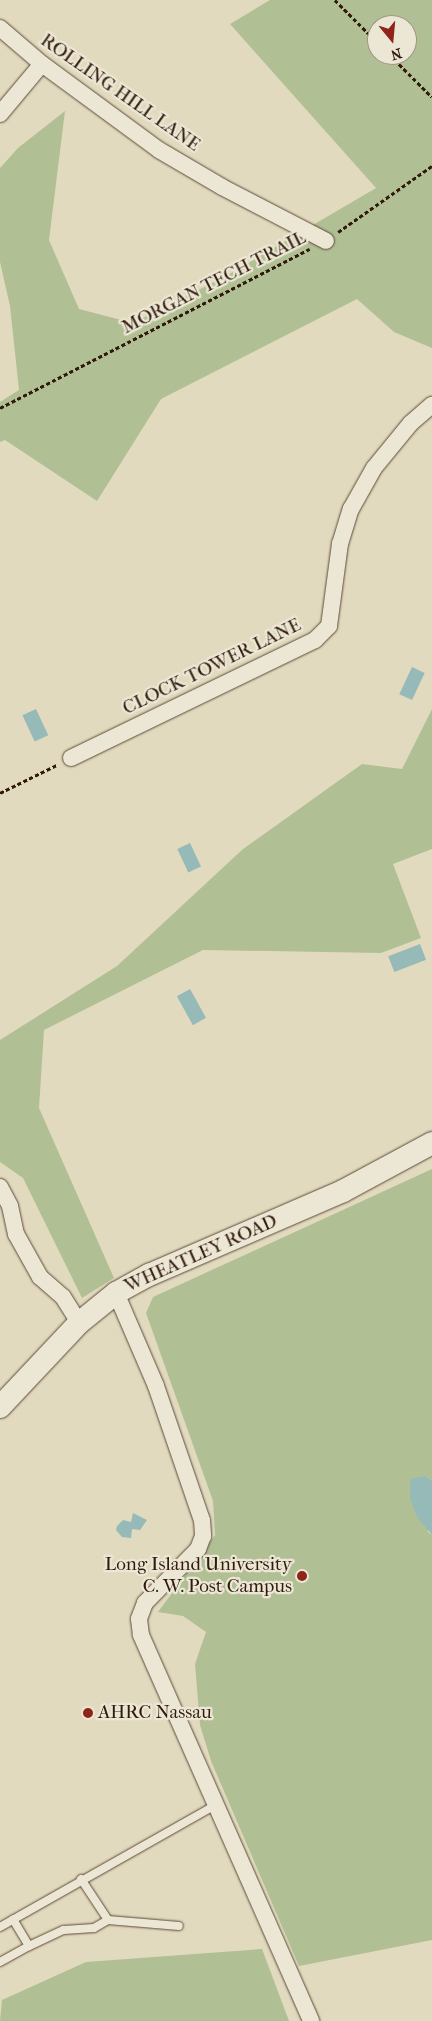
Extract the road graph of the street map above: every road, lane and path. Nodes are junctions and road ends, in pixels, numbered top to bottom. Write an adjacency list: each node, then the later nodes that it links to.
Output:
1 (335, 0): 3 (path)
2 (0, 28): 4 (street, ROLLING HILL LANE)
3 (367, 32)
4 (42, 64): 7 (street); 9 (street, ROLLING HILL LANE)
5 (400, 65): 6 (path)
6 (432, 97)
7 (0, 114)
8 (432, 166): 9 (path, MORGAN TECH TRAIL)
9 (326, 241): 11 (path, MORGAN TECH TRAIL)
10 (432, 405): 12 (street, CLOCK TOWER LANE)
11 (0, 408)
12 (71, 758): 13 (path)
13 (0, 793)
14 (432, 1144): 16 (main road, WHEATLEY ROAD)
15 (0, 1187): 17 (street)
16 (116, 1293): 17 (main road, WHEATLEY ROAD); 19 (street)
17 (79, 1323): 18 (main road, WHEATLEY ROAD)
18 (0, 1407)
19 (217, 1804): 20 (lane); 27 (street)
20 (81, 1879): 21 (lane); 22 (lane)
21 (13, 1919): 24 (lane); 25 (lane)
22 (108, 1920): 23 (lane); 25 (lane)
23 (179, 1926)
24 (0, 1927)
25 (29, 1946): 26 (lane)
26 (0, 1962)
27 (311, 2021)

